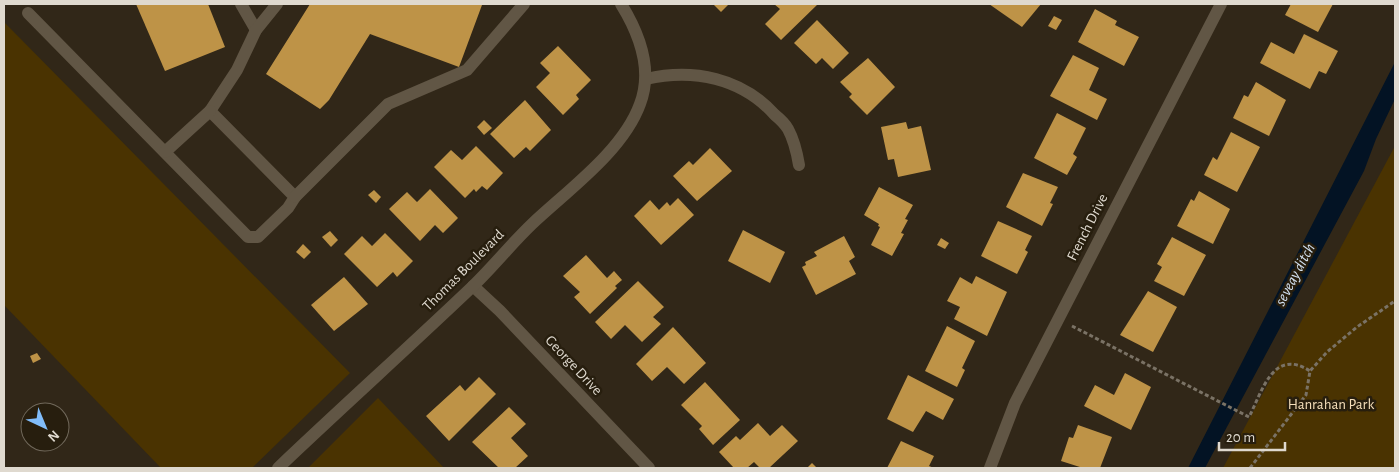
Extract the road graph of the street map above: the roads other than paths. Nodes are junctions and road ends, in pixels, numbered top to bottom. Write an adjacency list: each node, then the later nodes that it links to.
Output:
1 (241, 4): 7 (street)
2 (277, 4): 7 (street)
3 (524, 4): 12 (street)
4 (621, 4): 8 (street)
5 (1218, 5): 16 (street, French Drive)
6 (28, 13): 10 (street)
7 (256, 30): 9 (street)
8 (646, 79): 11 (street); 13 (street, Thomas Boulevard)
9 (210, 111): 10 (street); 12 (street)
10 (165, 152): 12 (street)
11 (800, 165)
12 (295, 197)
13 (473, 286): 14 (street, Thomas Boulevard); 15 (street, George Drive)
14 (278, 468)
15 (649, 468)
16 (990, 468)

